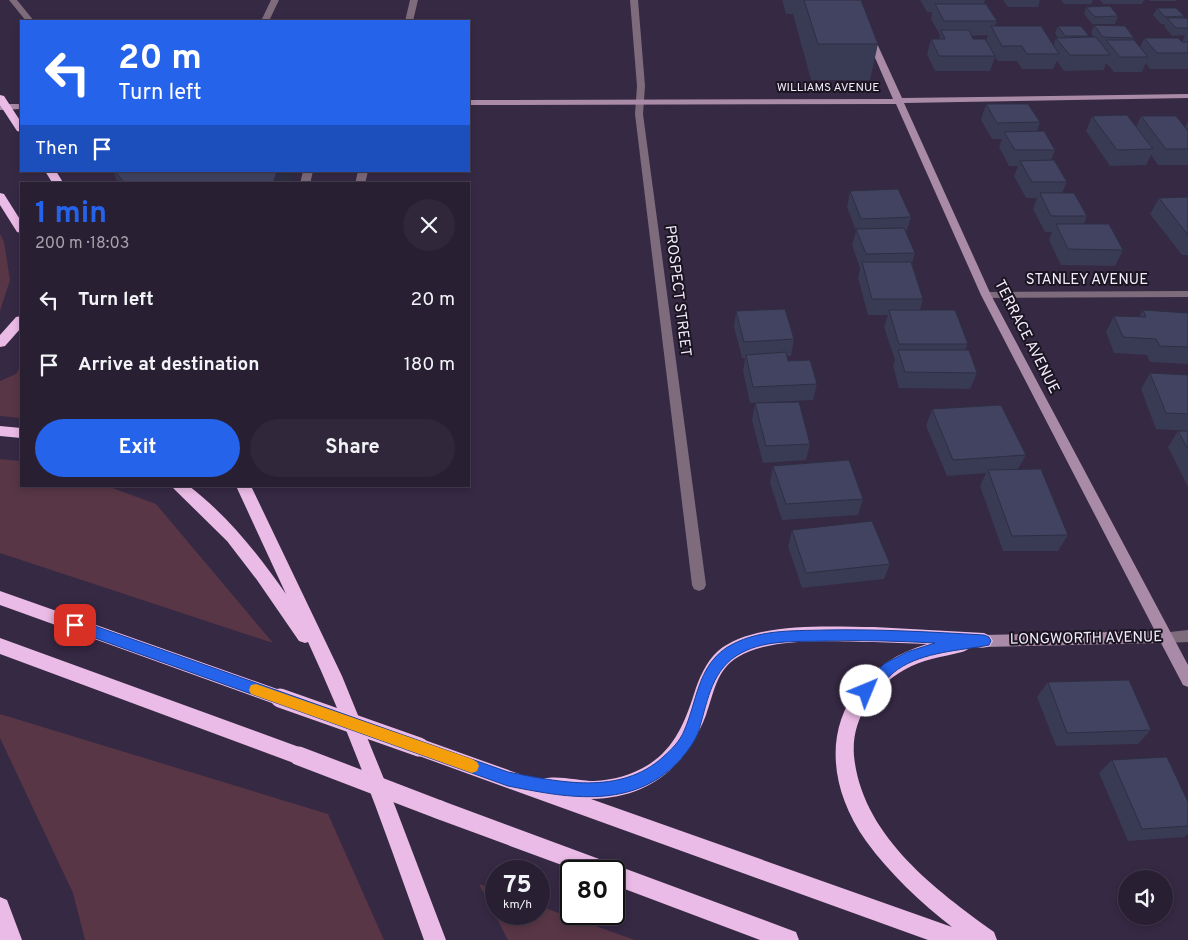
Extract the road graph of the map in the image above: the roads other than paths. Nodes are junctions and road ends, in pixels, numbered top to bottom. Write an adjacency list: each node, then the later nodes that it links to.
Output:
1 (13, 0): 5 (street)
2 (275, 0): 6 (street)
3 (414, 0): 7 (street)
4 (634, 0): 11 (street, PROSPECT STREET)
5 (29, 20)
6 (265, 20)
7 (409, 20)
8 (866, 27): 10 (main road, TERRACE AVENUE)
9 (1188, 96): 10 (main road, WILLIAMS AVENUE)
10 (899, 101): 11 (main road, WILLIAMS AVENUE); 19 (main road, TERRACE AVENUE)
11 (641, 102): 12 (main road, WILLIAMS AVENUE); 26 (street, PROSPECT STREET)
12 (470, 103)
13 (2, 104): 14 (main road); 15 (highway)
14 (20, 107)
15 (20, 128)
16 (0, 196): 17 (highway)
17 (20, 228)
18 (1188, 294): 19 (street, STANLEY AVENUE)
19 (986, 295): 29 (main road, TERRACE AVENUE)
20 (20, 321): 21 (highway)
21 (0, 343)
22 (0, 431): 23 (highway)
23 (20, 433)
24 (179, 487): 32 (highway)
25 (243, 487): 32 (highway)
26 (699, 585)
27 (0, 598): 34 (highway, bridge)
28 (1188, 636): 29 (street, LONGWORTH AVENUE)
29 (1166, 637): 30 (main road, LONGWORTH AVENUE); 33 (main road, TERRACE AVENUE)
30 (984, 641): 34 (highway); 42 (highway)
31 (0, 646): 35 (highway, bridge)
32 (333, 676): 39 (highway)
33 (1188, 680)
34 (508, 779): 41 (highway)
35 (575, 860)
36 (625, 878): 40 (highway)
37 (0, 907): 38 (highway)
38 (11, 940)
39 (435, 940)
40 (788, 940)
41 (957, 940)
42 (986, 940)

